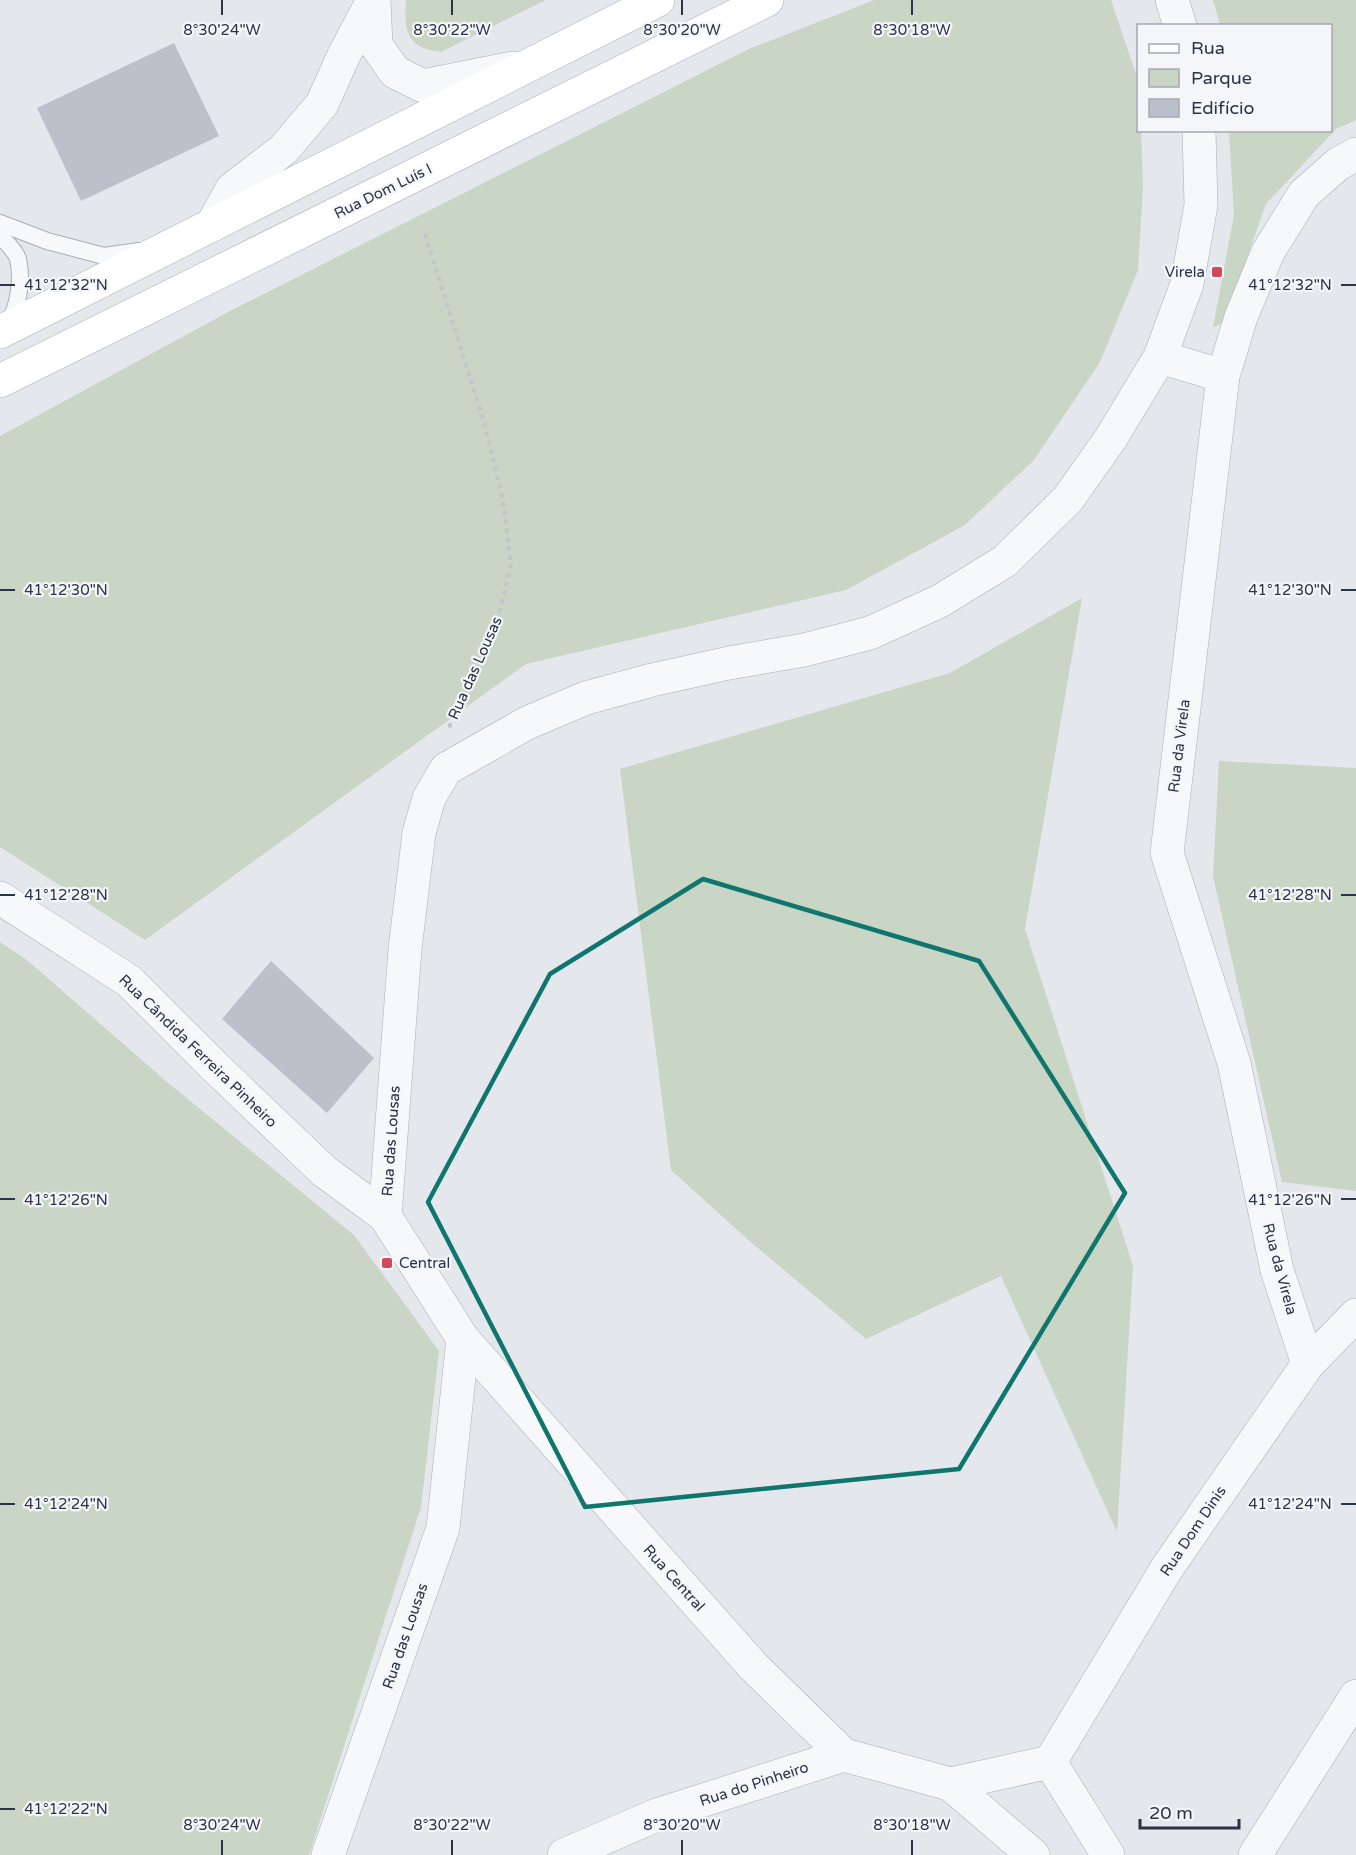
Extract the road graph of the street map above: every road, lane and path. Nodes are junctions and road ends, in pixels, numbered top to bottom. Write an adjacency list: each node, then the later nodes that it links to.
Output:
1 (374, 0): 6 (street); 10 (street)
2 (658, 0): 6 (main road)
3 (767, 0): 17 (main road, Rua Dom Luís I)
4 (1172, 0): 5 (street)
5 (1179, 24)
6 (529, 65): 10 (main road)
7 (1199, 132): 15 (street)
8 (1356, 154): 16 (street, Rua da Virela)
9 (0, 222): 13 (lane)
10 (212, 225): 13 (main road)
11 (425, 234): 18 (path, Rua das Lousas)
12 (0, 236): 14 (lane)
13 (167, 248): 14 (main road)
14 (3, 330)
15 (1160, 357): 16 (street); 18 (street)
16 (1223, 376): 23 (street, Rua da Virela)
17 (0, 381)
18 (446, 769): 20 (street, Rua das Lousas)
19 (0, 898): 20 (street, Rua Cândida Ferreira Pinheiro)
20 (385, 1216): 22 (street, Rua Central)
21 (1356, 1315): 23 (street, Rua Dom Dinis)
22 (463, 1339): 25 (street, Rua Central); 28 (street, Rua das Lousas)
23 (1308, 1364): 26 (street, Rua Dom Dinis)
24 (1356, 1696): 32 (street)
25 (844, 1755): 27 (street, Rua Central); 29 (street, Rua do Pinheiro)
26 (1050, 1762): 27 (street); 31 (street)
27 (950, 1784): 30 (street, Rua Central)
28 (328, 1855)
29 (564, 1855)
30 (1033, 1855)
31 (1108, 1855)
32 (1255, 1855)

